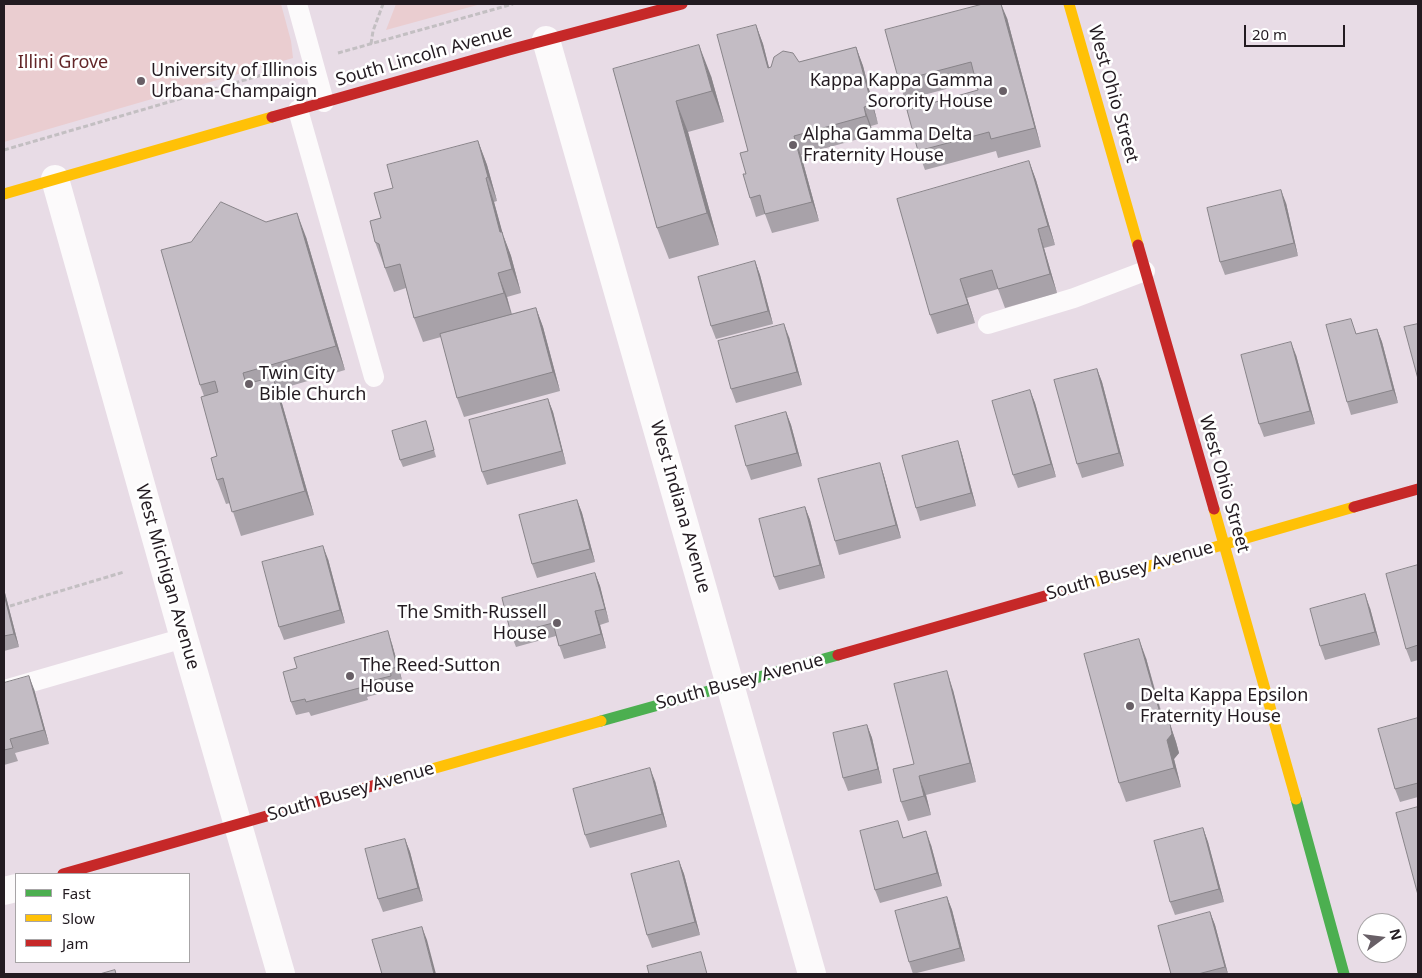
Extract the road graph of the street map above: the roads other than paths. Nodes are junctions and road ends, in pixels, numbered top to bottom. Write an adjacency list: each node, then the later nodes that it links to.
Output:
1 (297, 4): 5 (lane)
2 (682, 4): 4 (street, South Lincoln Avenue)
3 (1068, 4): 9 (street, West Ohio Street)
4 (546, 40): 5 (street, South Lincoln Avenue); 15 (street, West Indiana Avenue)
5 (324, 102): 6 (street, South Lincoln Avenue)
6 (298, 110): 7 (street, South Lincoln Avenue); 11 (lane)
7 (55, 179): 8 (street, South Lincoln Avenue); 14 (street, West Michigan Avenue)
8 (4, 194)
9 (1145, 271): 10 (lane); 13 (street, West Ohio Street)
10 (988, 324)
11 (374, 376)
12 (1418, 489): 13 (street, South Busey Avenue)
13 (1224, 545): 15 (street, South Busey Avenue); 21 (street, West Ohio Street)
14 (184, 638): 16 (lane); 17 (street, West Michigan Avenue)
15 (731, 684): 17 (street, South Busey Avenue); 20 (street, West Indiana Avenue)
16 (4, 690)
17 (238, 824): 18 (street, South Busey Avenue); 19 (street, West Michigan Avenue)
18 (66, 873)
19 (281, 974)
20 (812, 974)
21 (1344, 974)

